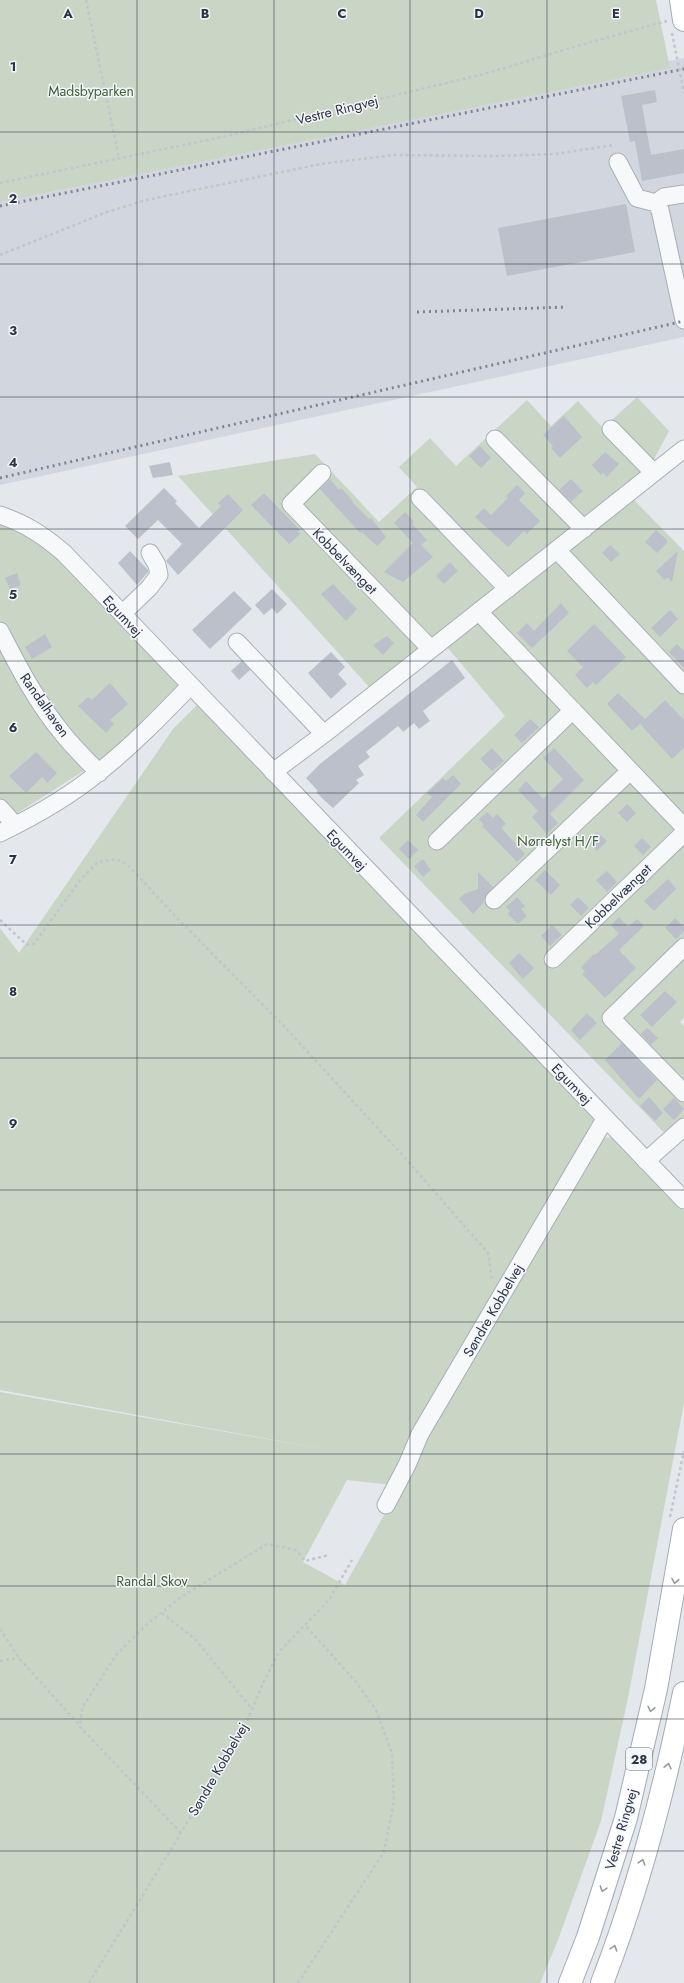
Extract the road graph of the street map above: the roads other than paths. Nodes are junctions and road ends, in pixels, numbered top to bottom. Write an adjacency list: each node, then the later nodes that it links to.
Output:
1 (681, 0): 2 (main road)
2 (675, 25)
3 (618, 162): 5 (street)
4 (684, 194): 5 (street)
5 (656, 202): 6 (street)
6 (684, 320)
7 (611, 429): 11 (street)
8 (495, 439): 14 (street)
9 (684, 449): 11 (street)
10 (322, 472): 22 (street, Kobbelvænget)
11 (654, 473): 14 (street)
12 (420, 498): 17 (street)
13 (0, 515): 19 (street, Egumvej)
14 (584, 529): 15 (street)
15 (557, 550): 17 (street); 23 (street)
16 (150, 554): 19 (street)
17 (508, 589): 18 (street)
18 (479, 612): 22 (street); 25 (street)
19 (122, 614): 24 (street, Egumvej)
20 (0, 631): 29 (street, Randalhaven)
21 (237, 642): 26 (street)
22 (431, 649): 26 (street)
23 (684, 685)
24 (190, 686): 28 (street, Egumvej); 29 (street)
25 (573, 710): 27 (street); 35 (street)
26 (324, 734): 28 (street)
27 (630, 771): 32 (street); 36 (street)
28 (273, 772): 40 (street, Egumvej)
29 (99, 773): 31 (street)
30 (0, 808): 31 (street)
31 (16, 826): 33 (street)
32 (684, 826)
33 (0, 833)
34 (684, 833): 38 (street, Kobbelvænget)
35 (437, 841)
36 (494, 900)
37 (684, 948): 39 (street)
38 (553, 959)
39 (684, 1093)
40 (605, 1118): 42 (street, Egumvej); 44 (street, Søndre Kobbelvej)
41 (684, 1127): 42 (street)
42 (646, 1161): 43 (street, Egumvej)
43 (684, 1200)
44 (386, 1505)
45 (676, 1526): 47 (main road, Vestre Ringvej / 28, one-way to 47)
46 (684, 1693): 48 (main road, Vestre Ringvej / 28, one-way to 46)
47 (570, 1983)
48 (602, 1983)

